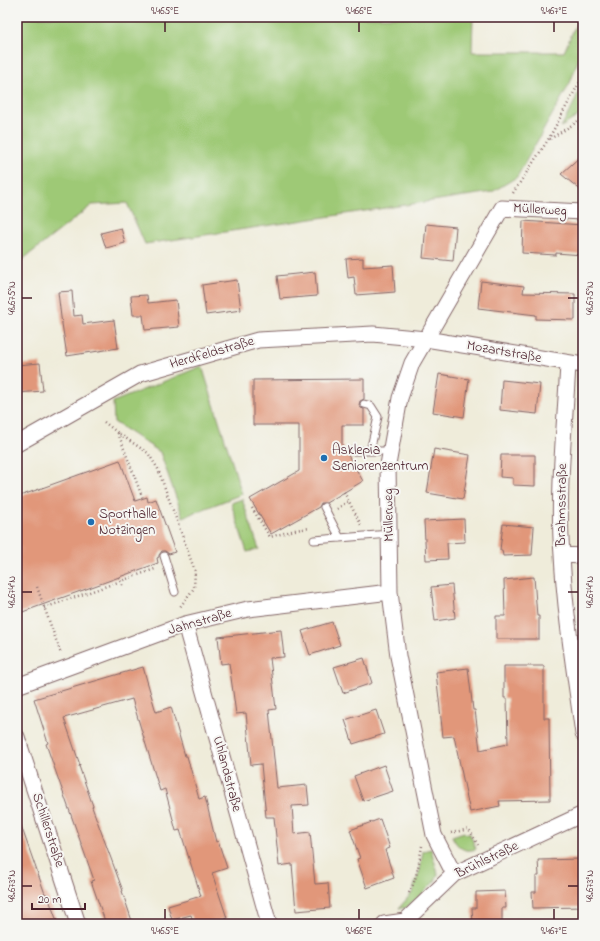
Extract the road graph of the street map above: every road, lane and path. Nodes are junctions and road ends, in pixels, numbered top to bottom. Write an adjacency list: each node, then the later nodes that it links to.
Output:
1 (583, 76): 3 (path)
2 (583, 118): 3 (path)
3 (548, 140): 4 (path)
4 (502, 208): 5 (street, Müllerweg); 6 (street, Müllerweg)
5 (583, 212)
6 (426, 339): 7 (street, Mozartstraße); 12 (street, Herdfeldstraße); 15 (street, Müllerweg)
7 (568, 364): 8 (street, Mozartstraße); 25 (street, Brahmsstraße)
8 (583, 365)
9 (364, 404): 14 (lane)
10 (104, 422): 11 (path)
11 (118, 433): 17 (path); 35 (path)
12 (17, 444)
13 (352, 451): 14 (lane)
14 (370, 451): 15 (lane)
15 (390, 451): 21 (street, Müllerweg)
16 (344, 492): 22 (path)
17 (143, 499)
18 (324, 507): 20 (lane)
19 (252, 508): 20 (path)
20 (334, 525): 23 (lane)
21 (390, 534): 22 (lane); 34 (street, Müllerweg)
22 (367, 536): 23 (lane)
23 (340, 538): 24 (lane)
24 (314, 540)
25 (562, 555): 27 (street); 38 (street, Brahmsstraße)
26 (164, 556): 28 (lane)
27 (583, 556)
28 (167, 564): 30 (path); 33 (lane)
29 (119, 576): 30 (path)
30 (121, 581): 32 (path); 36 (path)
31 (37, 586): 36 (path)
32 (123, 587)
33 (176, 592)
34 (390, 592): 37 (street, Jahnstraße); 44 (street, Müllerweg)
35 (180, 607)
36 (44, 608): 39 (path)
37 (185, 624): 39 (street, Jahnstraße); 50 (street, Uhlandstraße)
38 (577, 643): 41 (street, Brahmsstraße)
39 (66, 668): 40 (street, Jahnstraße)
40 (17, 686)
41 (583, 734)
42 (17, 737): 49 (street, Schillerstraße)
43 (583, 814): 45 (street, Brühlstraße)
44 (429, 839): 45 (path); 46 (street, Müllerweg); 47 (path)
45 (486, 859): 46 (street, Brühlstraße)
46 (454, 874): 48 (street, Brühlstraße)
47 (406, 897)
48 (405, 923): 51 (street)
49 (78, 924)
50 (268, 924)
51 (384, 924)

